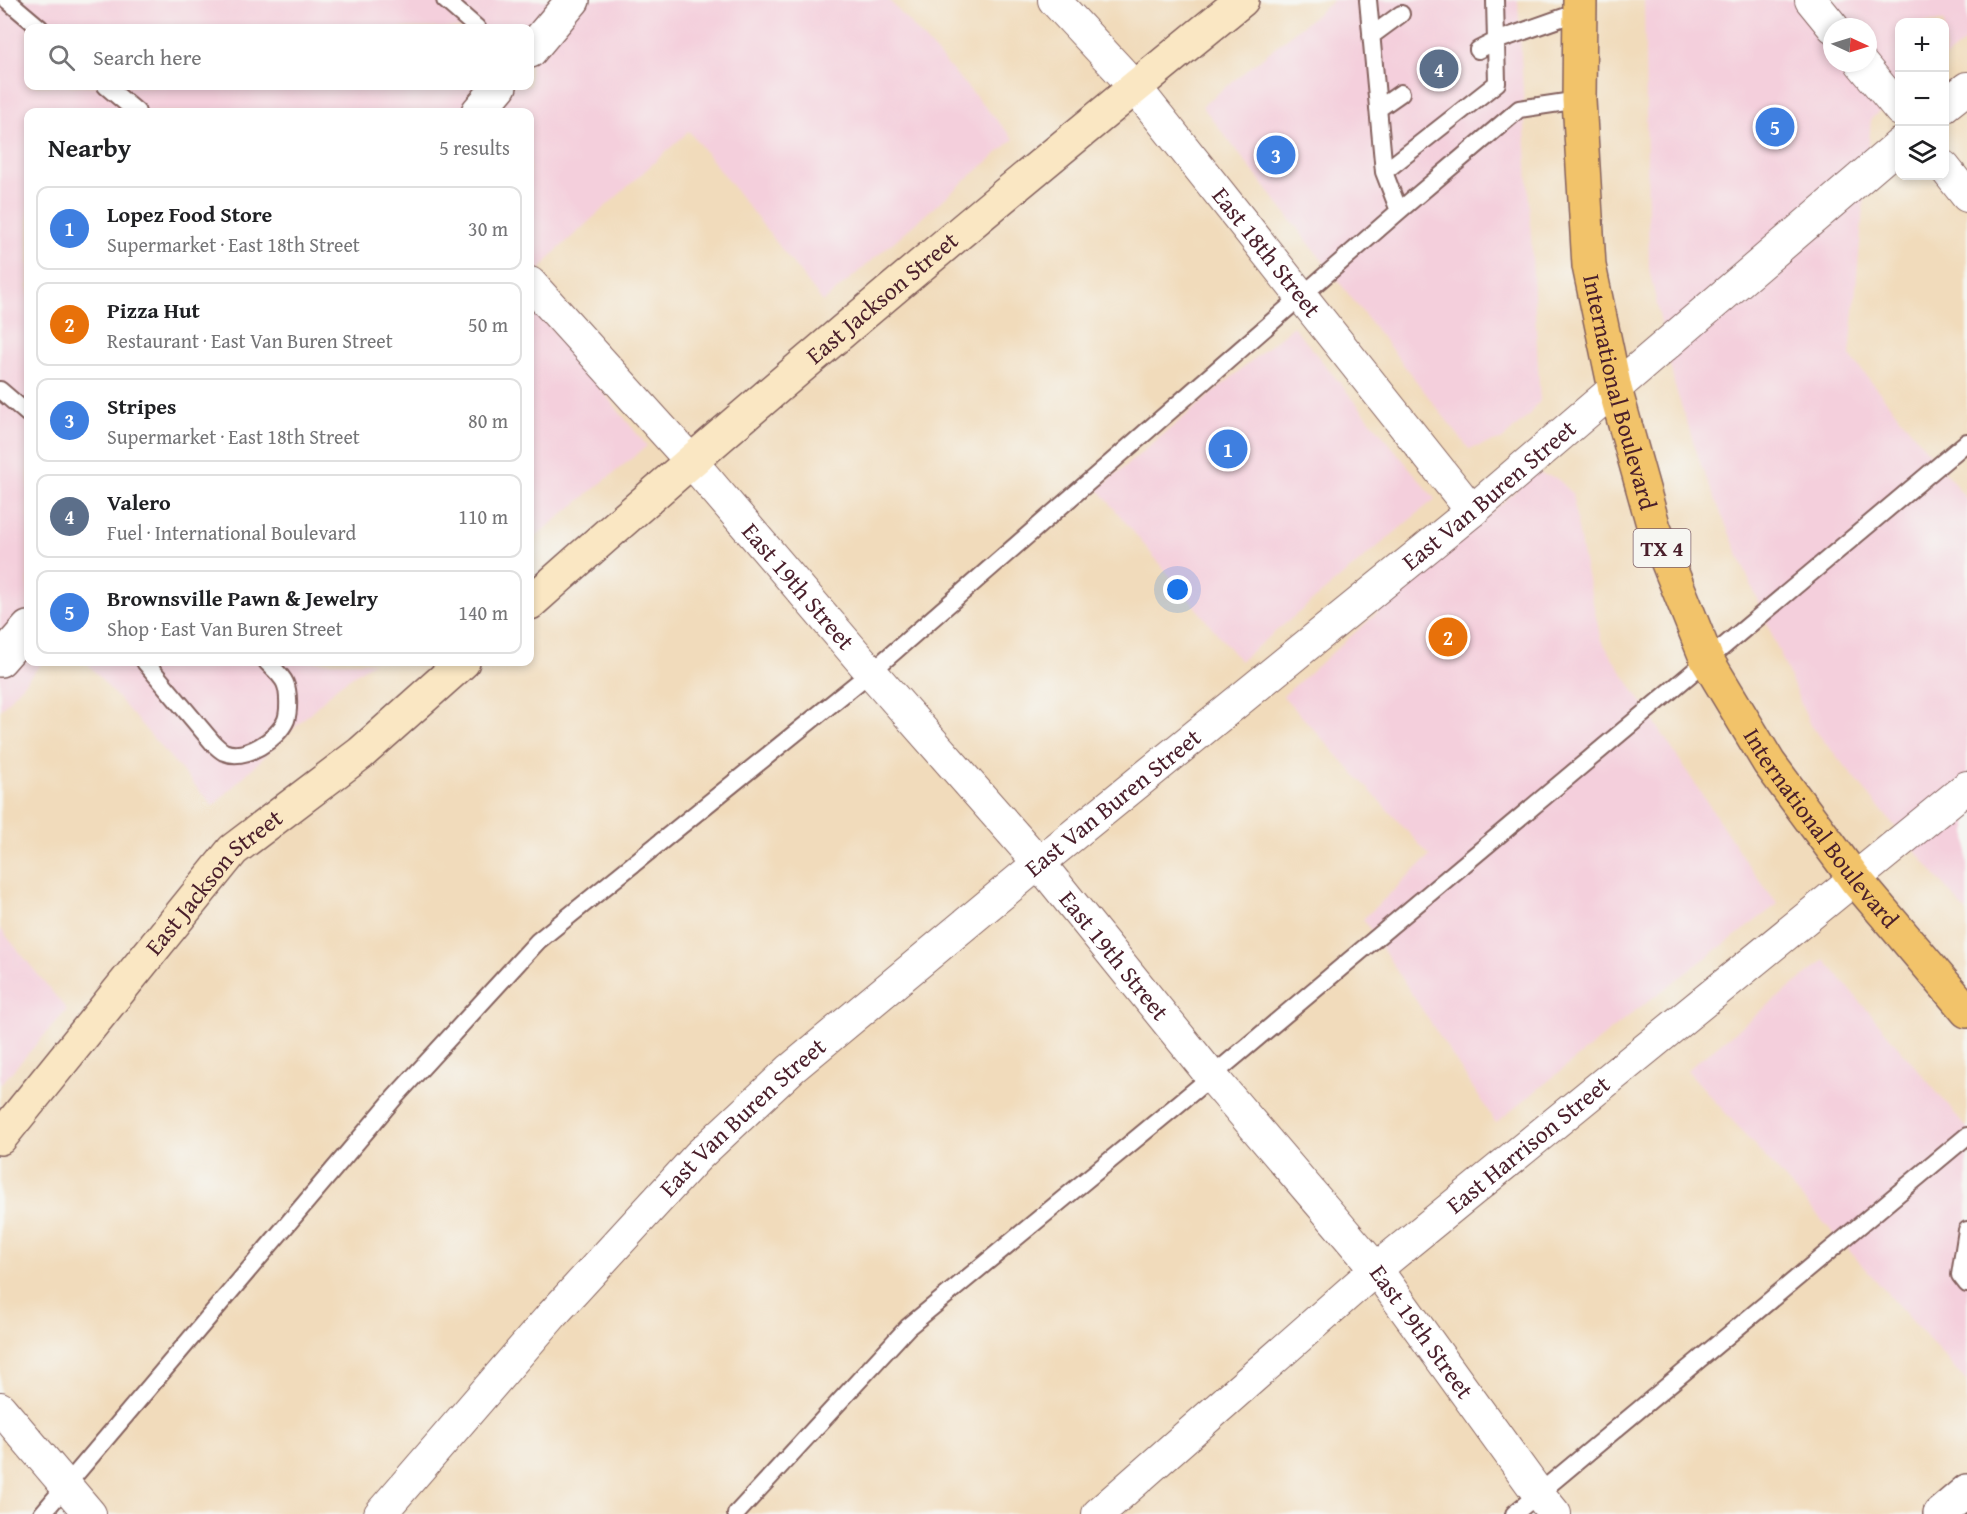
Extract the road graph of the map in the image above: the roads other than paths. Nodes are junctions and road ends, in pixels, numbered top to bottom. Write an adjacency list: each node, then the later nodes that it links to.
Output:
1 (7, 0): 12 (lane)
2 (445, 0): 13 (lane)
3 (573, 0): 16 (street)
4 (1054, 0): 19 (street, East 18th Street)
5 (1242, 0): 19 (main road, East Jackson Street)
6 (1368, 0): 14 (lane)
7 (1495, 0): 15 (lane)
8 (1811, 0): 11 (street)
9 (1580, 5): 15 (lane); 24 (main road, International Boulevard / TX 4)
10 (1401, 14): 14 (lane)
11 (1826, 18)
12 (35, 24)
13 (472, 24)
14 (1371, 36): 29 (lane)
15 (1496, 41): 17 (lane); 31 (lane)
16 (534, 46)
17 (1478, 50)
18 (1869, 72): 26 (street)
19 (1135, 87): 36 (street, East 18th Street); 41 (main road, East Jackson Street)
20 (1967, 88): 25 (street)
21 (111, 90): 27 (lane)
22 (497, 90): 28 (street)
23 (1401, 93): 29 (lane)
24 (1579, 100): 34 (lane); 37 (main road, International Boulevard / TX 4)
25 (1949, 102)
26 (1895, 105)
27 (132, 108)
28 (481, 108)
29 (1378, 109): 31 (lane)
30 (1895, 147): 37 (street, East Van Buren Street)
31 (1384, 172): 34 (lane)
32 (1949, 173): 33 (street)
33 (1967, 196)
34 (1399, 210): 36 (lane)
35 (534, 288): 41 (street, East 19th Street)
36 (1302, 296): 42 (street, East 18th Street); 50 (lane)
37 (1615, 389): 42 (street, East Van Buren Street); 46 (main road, International Boulevard / TX 4)
38 (0, 390): 39 (lane)
39 (24, 411)
40 (1967, 441): 46 (lane)
41 (690, 460): 43 (main road, East Jackson Street); 50 (street, East 19th Street)
42 (1472, 511): 52 (street, East Van Buren Street)
43 (534, 599)
44 (24, 633): 45 (street)
45 (0, 660)
46 (1707, 660): 53 (main road, International Boulevard / TX 4); 55 (lane)
47 (148, 666): 48 (lane)
48 (270, 666)
49 (458, 666): 57 (main road, East Jackson Street)
50 (872, 672): 52 (street, East 19th Street); 62 (lane)
51 (1967, 787): 53 (street, East Harrison Street)
52 (1039, 863): 55 (street, East 19th Street); 67 (street, East Van Buren Street)
53 (1855, 879): 54 (main road, International Boulevard / TX 4); 59 (street, East Harrison Street)
54 (1967, 1011)
55 (1212, 1077): 59 (street, East 19th Street); 68 (lane)
56 (1967, 1136): 64 (lane)
57 (0, 1138)
58 (1967, 1230): 60 (lane)
59 (1376, 1269): 64 (street, East 19th Street); 69 (street, East Harrison Street)
60 (1967, 1284)
61 (0, 1408): 62 (street)
62 (66, 1486): 65 (lane); 66 (street)
63 (1967, 1491): 71 (street)
64 (1547, 1503): 70 (lane)
65 (42, 1514)
66 (90, 1514)
67 (380, 1514)
68 (736, 1514)
69 (1098, 1514)
70 (1514, 1514)
71 (1940, 1514)

